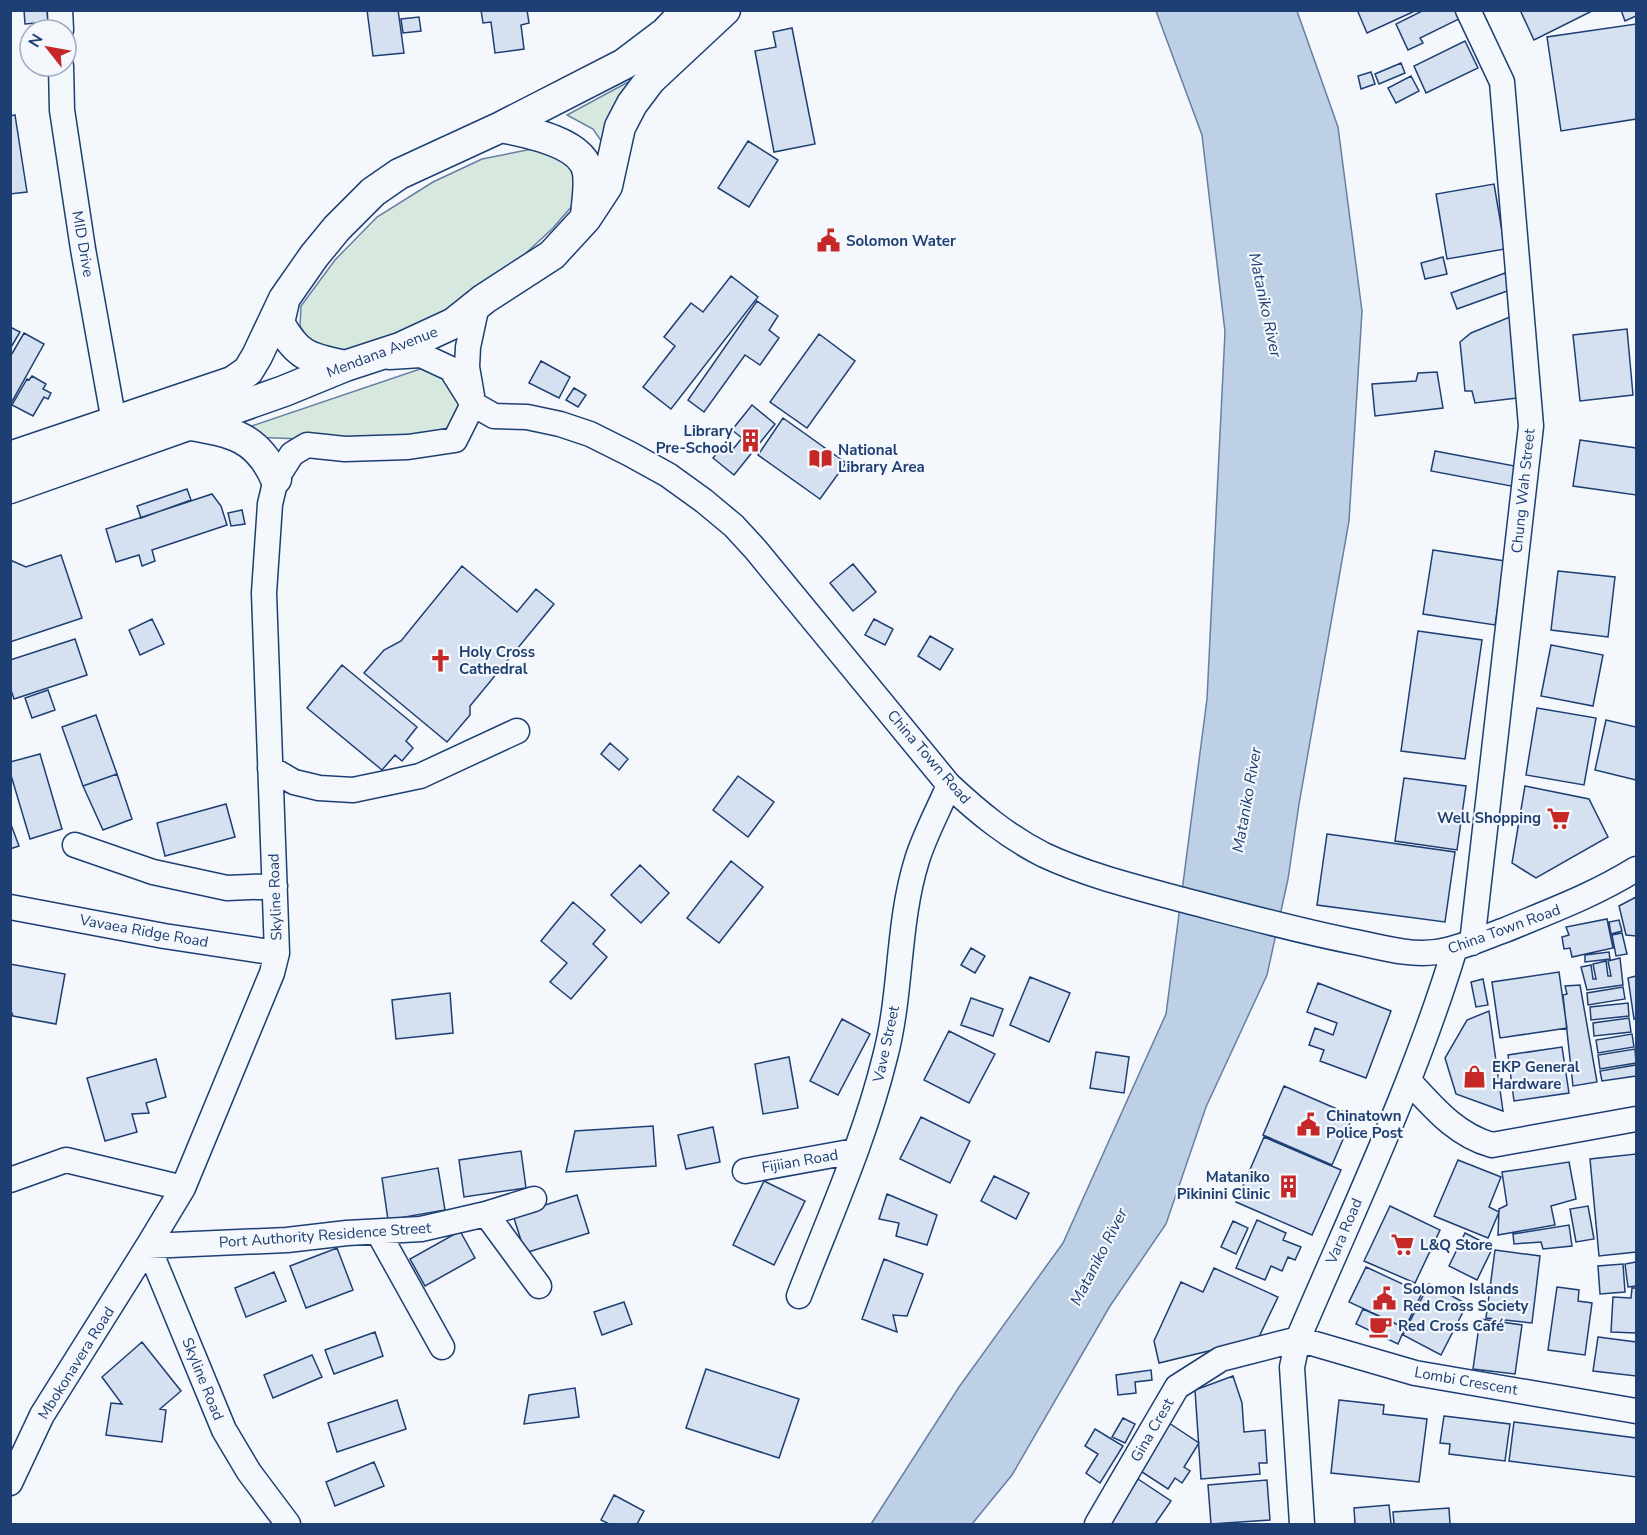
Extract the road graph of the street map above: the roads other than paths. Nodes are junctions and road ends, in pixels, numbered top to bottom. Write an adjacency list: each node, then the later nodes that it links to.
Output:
1 (687, 10): 5 (main road)
2 (725, 10): 6 (main road, Mendana Avenue)
3 (1468, 10): 24 (street, Chung Wah Street)
4 (61, 78): 12 (street, MID Drive)
5 (501, 127): 6 (main road); 7 (main road)
6 (586, 218): 8 (main road, Mendana Avenue)
7 (284, 299): 10 (main road); 12 (main road)
8 (477, 305): 9 (main road, Mendana Avenue); 11 (street)
9 (377, 356): 10 (main road, Mendana Avenue); 11 (street)
10 (345, 366): 13 (main road, Mendana Avenue)
11 (473, 404): 15 (street, Skyline Road); 19 (street, China Town Road)
12 (114, 422): 14 (main road)
13 (189, 425): 15 (main road); 16 (main road, Mendana Avenue)
14 (10, 457)
15 (276, 479): 18 (street, Skyline Road)
16 (10, 488)
17 (517, 731): 18 (street)
18 (270, 768): 22 (street, Skyline Road)
19 (949, 785): 24 (street, China Town Road); 28 (street, Vave Street)
20 (75, 845): 22 (street)
21 (1636, 869): 24 (street, China Town Road)
22 (275, 886): 25 (street, Skyline Road)
23 (10, 907): 25 (street, Vavaea Ridge Road)
24 (1463, 945): 26 (street, Vara Road)
25 (277, 953): 31 (street, Skyline Road)
26 (1409, 1081): 27 (street); 38 (street, Vara Road)
27 (1636, 1119)
28 (855, 1151): 29 (street, Fijiian Road); 37 (street, Vave Street)
29 (745, 1171)
30 (10, 1180): 31 (street)
31 (183, 1188): 35 (street, Skyline Road)
32 (534, 1198): 33 (street, Port Authority Residence Street)
33 (486, 1214): 34 (street, Port Authority Residence Street); 36 (street)
34 (378, 1232): 35 (street, Port Authority Residence Street); 39 (street)
35 (148, 1246): 41 (street, Mbokonavera Road); 42 (street, Skyline Road)
36 (539, 1286)
37 (799, 1296)
38 (1298, 1339): 40 (street, Lombi Crescent); 43 (street, Gina Crest); 44 (street, Vara Road)
39 (442, 1347)
40 (1636, 1411)
41 (10, 1483)
42 (288, 1524)
43 (1096, 1524)
44 (1302, 1524)

